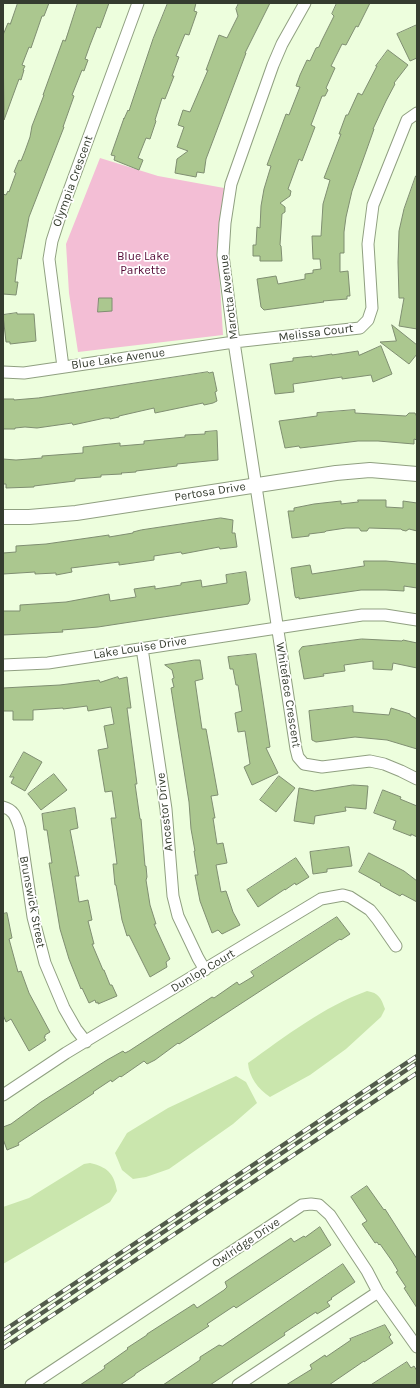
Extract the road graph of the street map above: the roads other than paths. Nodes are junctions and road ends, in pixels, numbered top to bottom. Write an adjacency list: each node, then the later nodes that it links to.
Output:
1 (138, 3): 5 (street, Olympia Crescent)
2 (305, 3): 4 (street, Marotta Avenue)
3 (417, 113): 4 (street, Melissa Court)
4 (234, 342): 5 (street, Blue Lake Avenue); 8 (street, Marotta Avenue)
5 (63, 367): 6 (street, Blue Lake Avenue)
6 (3, 372)
7 (417, 474): 8 (street, Pertosa Drive)
8 (255, 486): 9 (street, Pertosa Drive); 11 (street, Whiteface Crescent)
9 (3, 517)
10 (417, 620): 11 (street, Whiteface Crescent)
11 (278, 627): 12 (street, Lake Louise Drive); 14 (street, Whiteface Crescent)
12 (142, 648): 13 (street, Lake Louise Drive); 17 (street, Ancestor Drive)
13 (3, 665)
14 (417, 779)
15 (3, 807): 18 (street, Brunswick Street)
16 (396, 946): 17 (street, Dunlop Court)
17 (205, 970): 18 (street, Dunlop Court)
18 (86, 1042): 19 (street, Dunlop Court)
19 (3, 1096)
20 (378, 1292): 21 (street, Owlridge Drive); 22 (street, Owlridge Drive); 23 (street)
21 (417, 1347)
22 (31, 1385)
23 (238, 1385)

